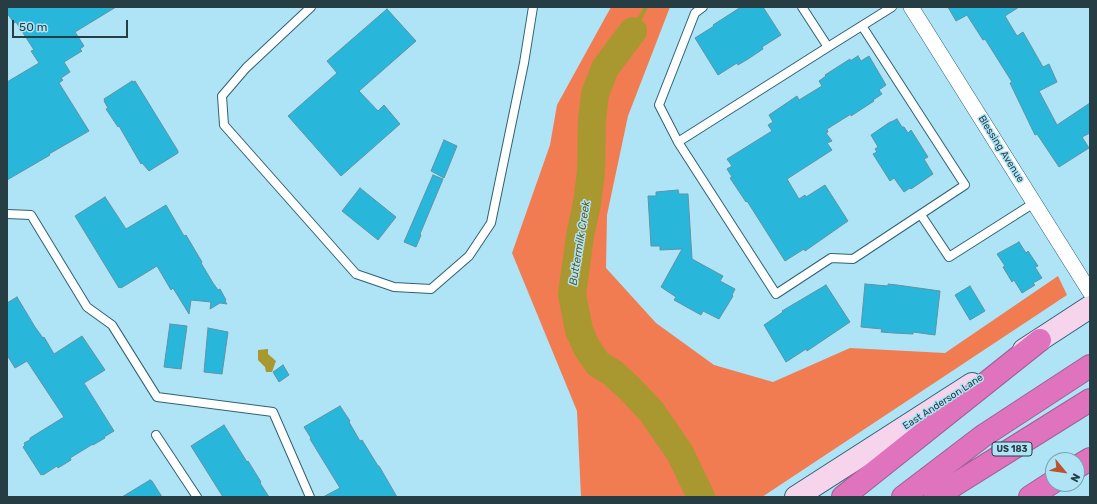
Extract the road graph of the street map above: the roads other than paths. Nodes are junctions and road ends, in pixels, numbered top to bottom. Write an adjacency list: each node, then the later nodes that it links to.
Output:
1 (311, 7): 2 (lane)
2 (534, 7)
3 (703, 7): 9 (lane)
4 (802, 7): 8 (lane)
5 (892, 7): 7 (lane)
6 (911, 7): 10 (street, Blessing Avenue)
7 (862, 26): 8 (lane); 12 (lane)
8 (828, 47): 9 (lane)
9 (678, 142): 12 (lane)
10 (1034, 203): 12 (lane); 13 (street, Blessing Avenue)
11 (7, 214): 21 (lane)
12 (921, 214)
13 (1090, 292)
14 (1090, 307): 15 (main road, East Anderson Lane)
15 (1040, 340): 22 (main road, East Anderson Lane); 23 (highway)
16 (1090, 366): 24 (highway)
17 (1090, 400): 25 (highway, US 183)
18 (156, 435): 20 (lane)
19 (1045, 487): 26 (highway)
20 (197, 497)
21 (310, 497)
22 (796, 497)
23 (843, 497)
24 (902, 497)
25 (934, 497)
26 (1030, 497)

